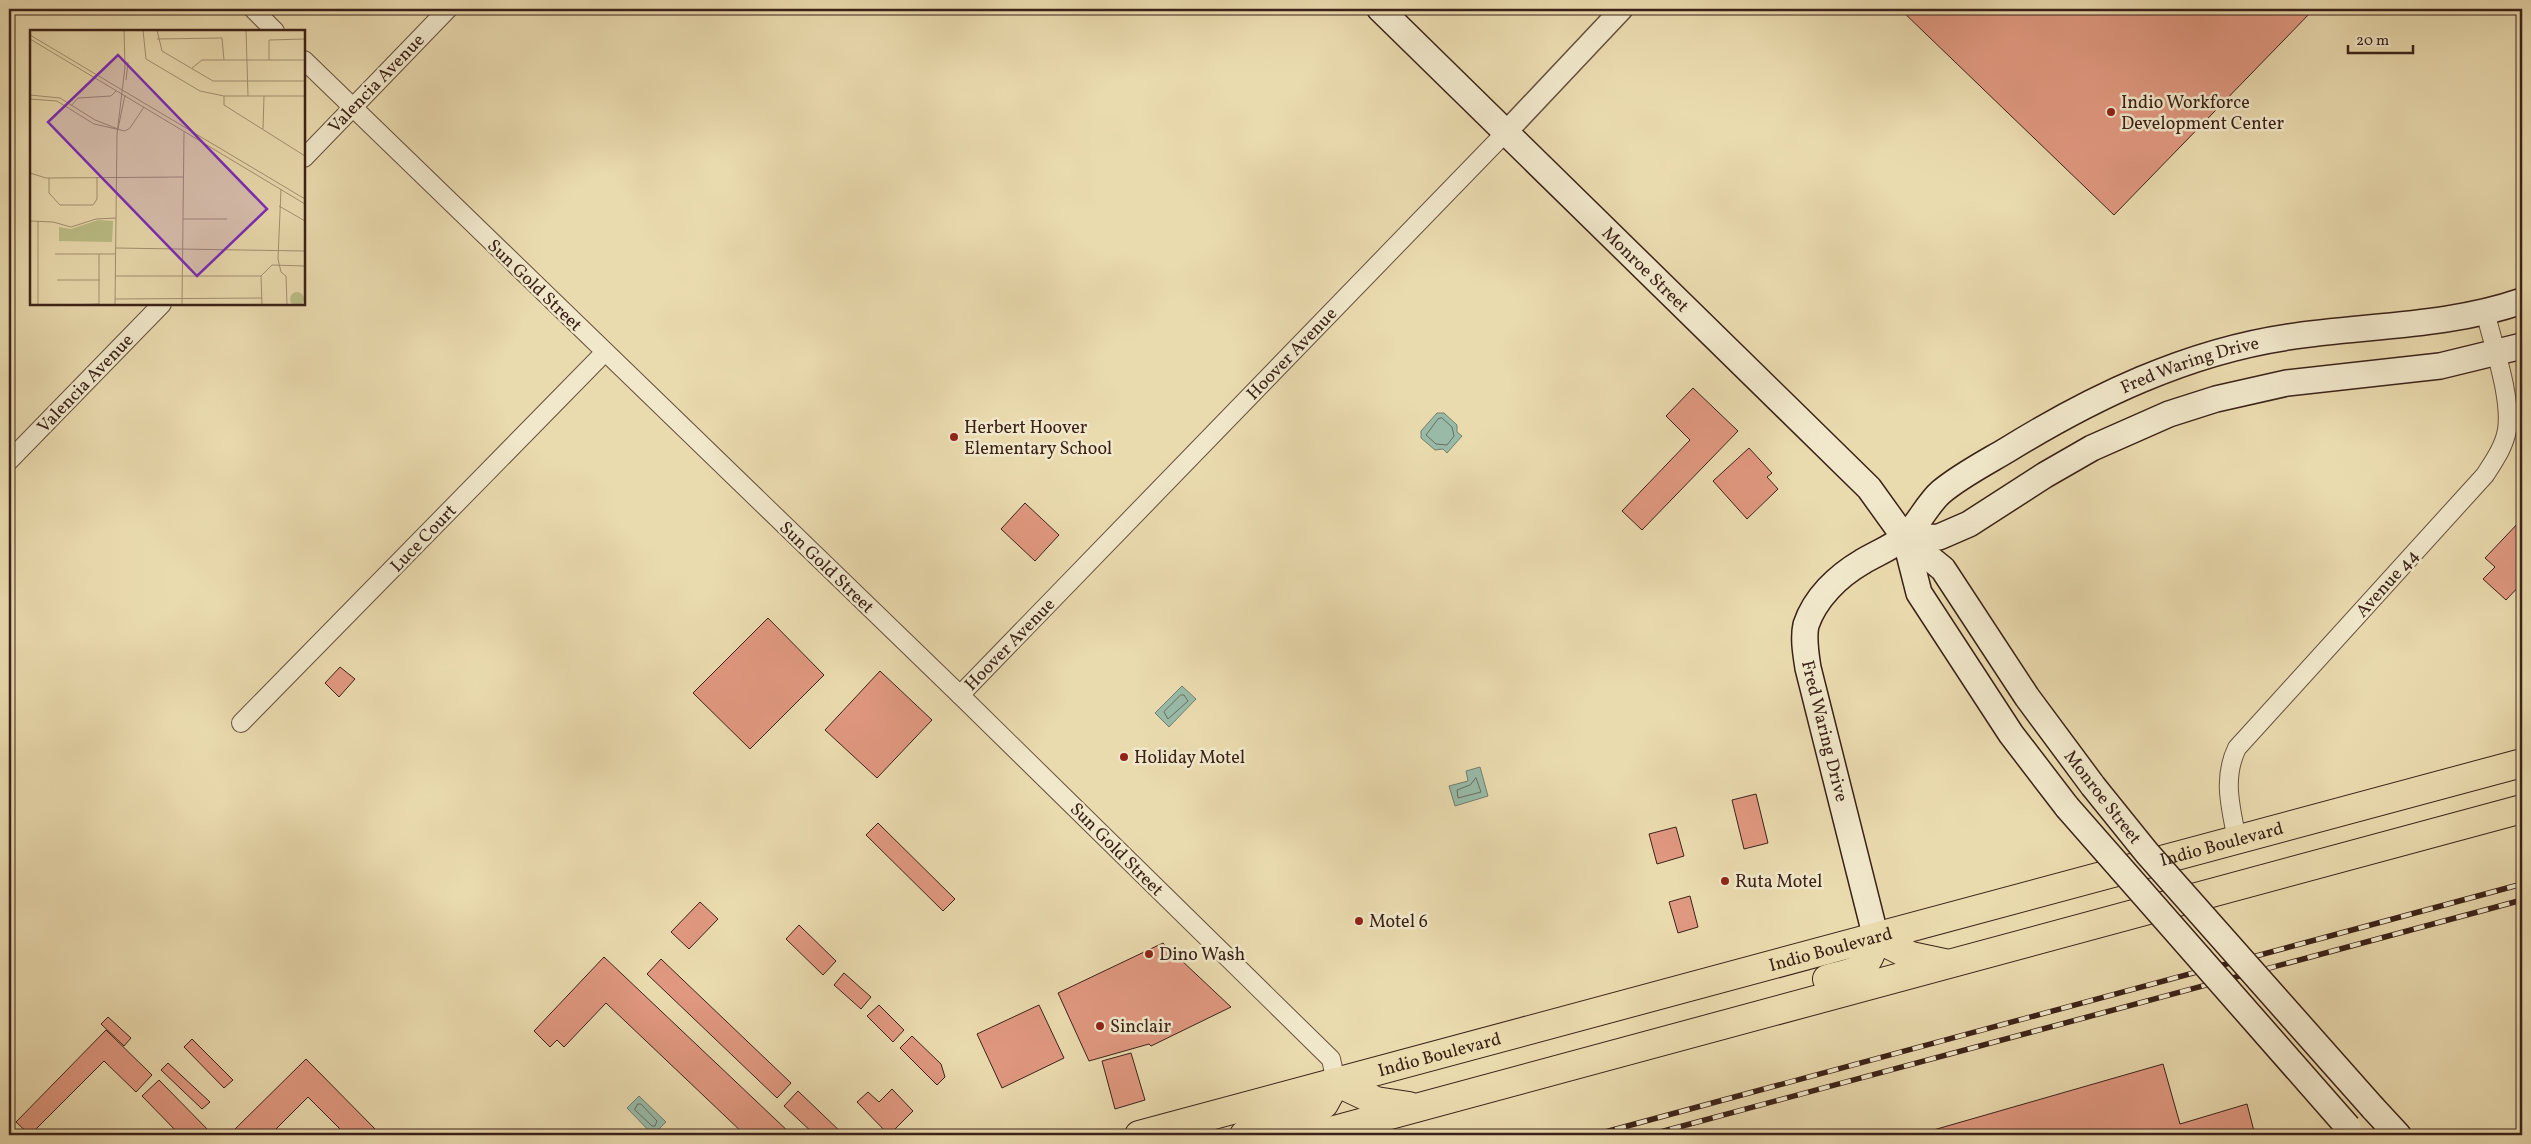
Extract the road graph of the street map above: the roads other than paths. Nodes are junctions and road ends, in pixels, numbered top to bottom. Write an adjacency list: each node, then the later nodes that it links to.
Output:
1 (253, 9): 5 (street)
2 (448, 9): 7 (street, Valencia Avenue)
3 (1380, 9): 8 (main road, Monroe Street)
4 (1622, 9): 8 (street, Hoover Avenue)
5 (274, 30)
6 (305, 61): 7 (street, Sun Gold Street)
7 (352, 108): 9 (street, Valencia Avenue); 14 (street, Sun Gold Street)
8 (1507, 131): 17 (main road, Monroe Street); 18 (street, Hoover Avenue)
9 (305, 157)
10 (2522, 301): 12 (main road, Fred Waring Drive)
11 (161, 305): 16 (street, Valencia Avenue)
12 (2485, 312): 15 (street, Avenue 44); 17 (main road, Fred Waring Drive)
13 (2522, 346): 15 (main road, Fred Waring Drive)
14 (605, 352): 18 (street, Sun Gold Street); 19 (street, Luce Court)
15 (2495, 354): 17 (main road, Fred Waring Drive); 22 (street, Avenue 44)
16 (9, 461)
17 (1905, 538): 24 (main road, Fred Waring Drive); 29 (main road, Monroe Street, bridge); 33 (main road, Monroe Street, bridge)
18 (960, 695): 27 (street, Sun Gold Street)
19 (241, 723)
20 (2522, 763): 22 (main road, Indio Boulevard)
21 (2522, 809): 25 (main road)
22 (2237, 840): 23 (main road, Indio Boulevard)
23 (2093, 879): 24 (main road, Indio Boulevard); 25 (main road)
24 (1876, 938): 25 (main road); 26 (main road); 27 (main road, Indio Boulevard)
25 (1948, 964): 26 (main road)
26 (1666, 1040): 28 (main road)
27 (1336, 1082): 28 (main road); 30 (main road, Indio Boulevard); 31 (main road)
28 (1418, 1108): 32 (main road)
29 (2352, 1131)
30 (1139, 1135)
31 (1244, 1135)
32 (1316, 1135)
33 (2398, 1135)

